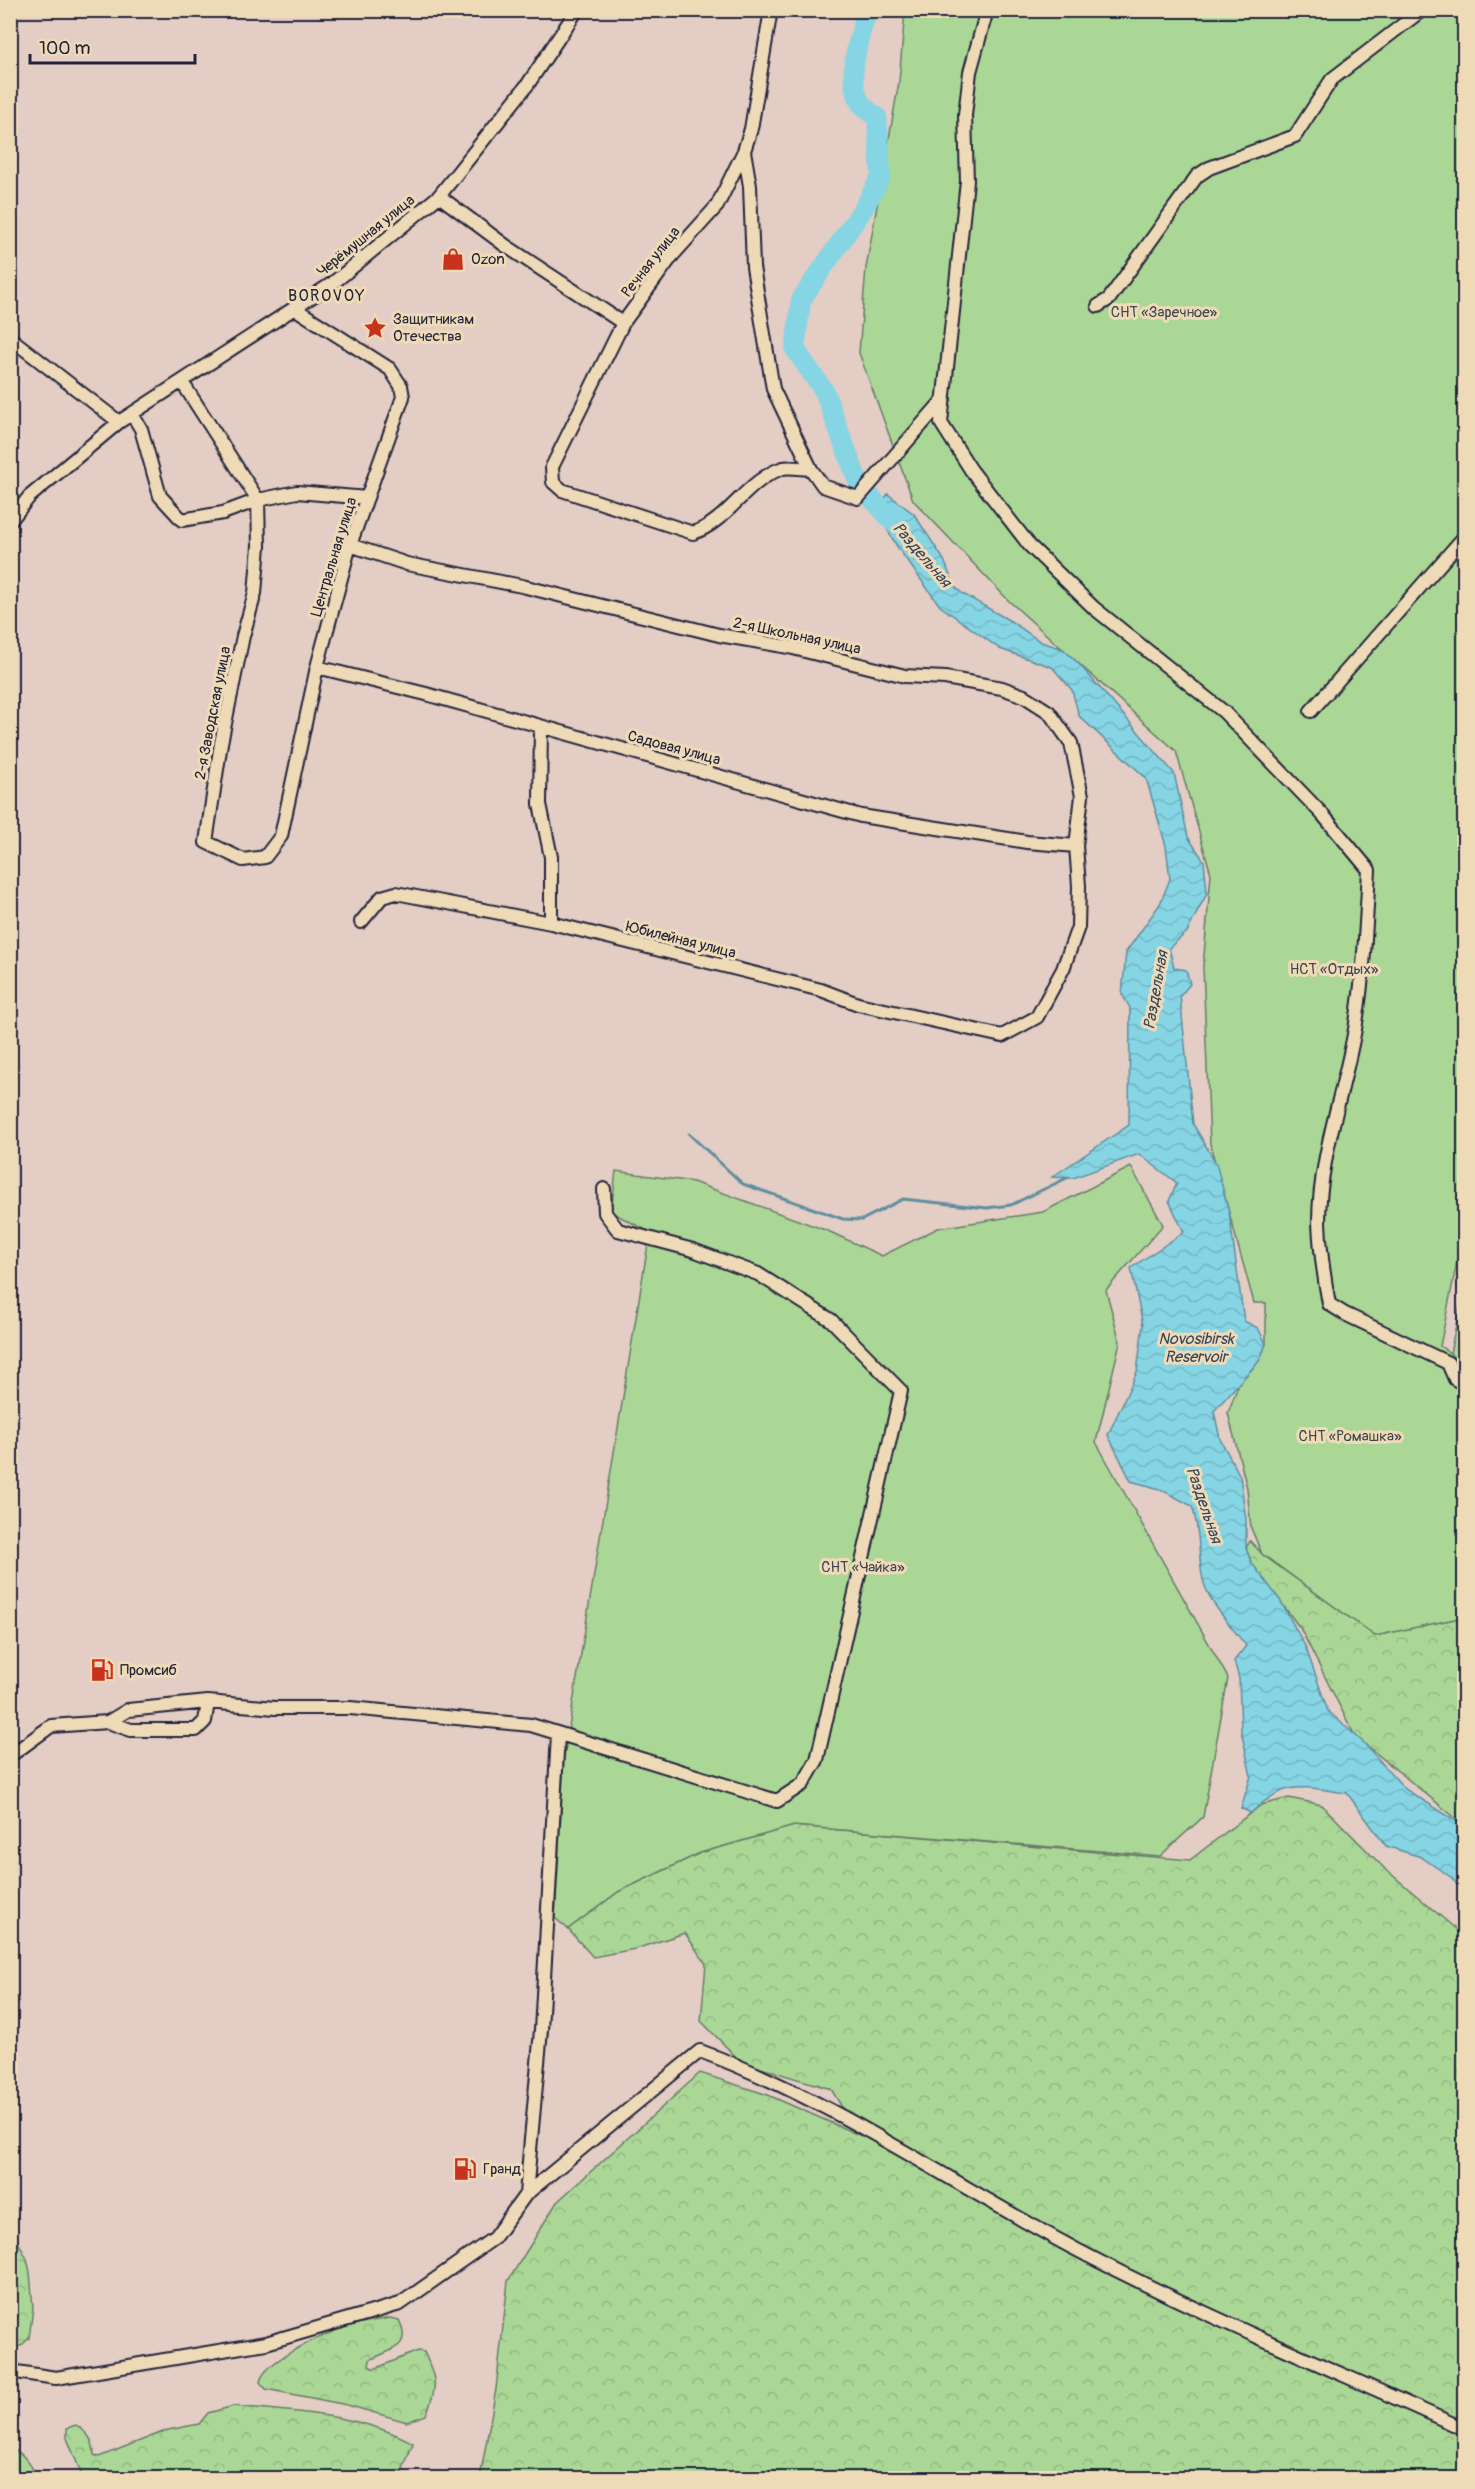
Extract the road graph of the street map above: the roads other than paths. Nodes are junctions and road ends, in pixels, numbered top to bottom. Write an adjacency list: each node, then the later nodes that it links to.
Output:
1 (577, 10): 6 (street, Черёмушная улица)
2 (771, 10): 5 (street, Речная улица)
3 (987, 10): 12 (street)
4 (1422, 10): 7 (street)
5 (744, 151): 9 (street, Речная улица); 15 (street)
6 (439, 196): 8 (street, Черёмушная улица); 9 (street)
7 (1098, 306)
8 (294, 308): 11 (street, Черёмушная улица); 16 (street, Центральная улица)
9 (622, 323): 15 (street, Речная улица)
10 (10, 338): 14 (street)
11 (182, 382): 13 (street, Черёмушная улица); 17 (street)
12 (944, 399): 15 (street); 30 (street)
13 (132, 414): 14 (street, Черёмушная улица); 17 (street)
14 (119, 422): 18 (street, Черёмушная улица)
15 (811, 469)
16 (367, 498): 17 (street); 20 (street, Центральная улица)
17 (258, 500): 24 (street, 2-я Заводская улица)
18 (10, 521)
19 (1464, 537): 22 (street)
20 (350, 545): 21 (street, Центральная улица); 25 (street, 2-я Школьная улица)
21 (317, 667): 23 (street, Садовая улица); 24 (street, Центральная улица)
22 (1311, 711)
23 (541, 727): 25 (street, Садовая улица); 27 (street)
24 (281, 836)
25 (1076, 846): 28 (street, 2-я Школьная улица)
26 (361, 922): 27 (street, Юбилейная улица)
27 (551, 923): 28 (street, Юбилейная улица)
28 (1002, 1036)
29 (604, 1189): 33 (street)
30 (1464, 1384)
31 (208, 1702): 32 (street); 32 (street); 33 (street)
32 (108, 1722): 34 (street)
33 (558, 1735): 35 (street)
34 (10, 1752)
35 (526, 2194): 36 (street); 37 (street)
36 (10, 2371)
37 (1464, 2429)

